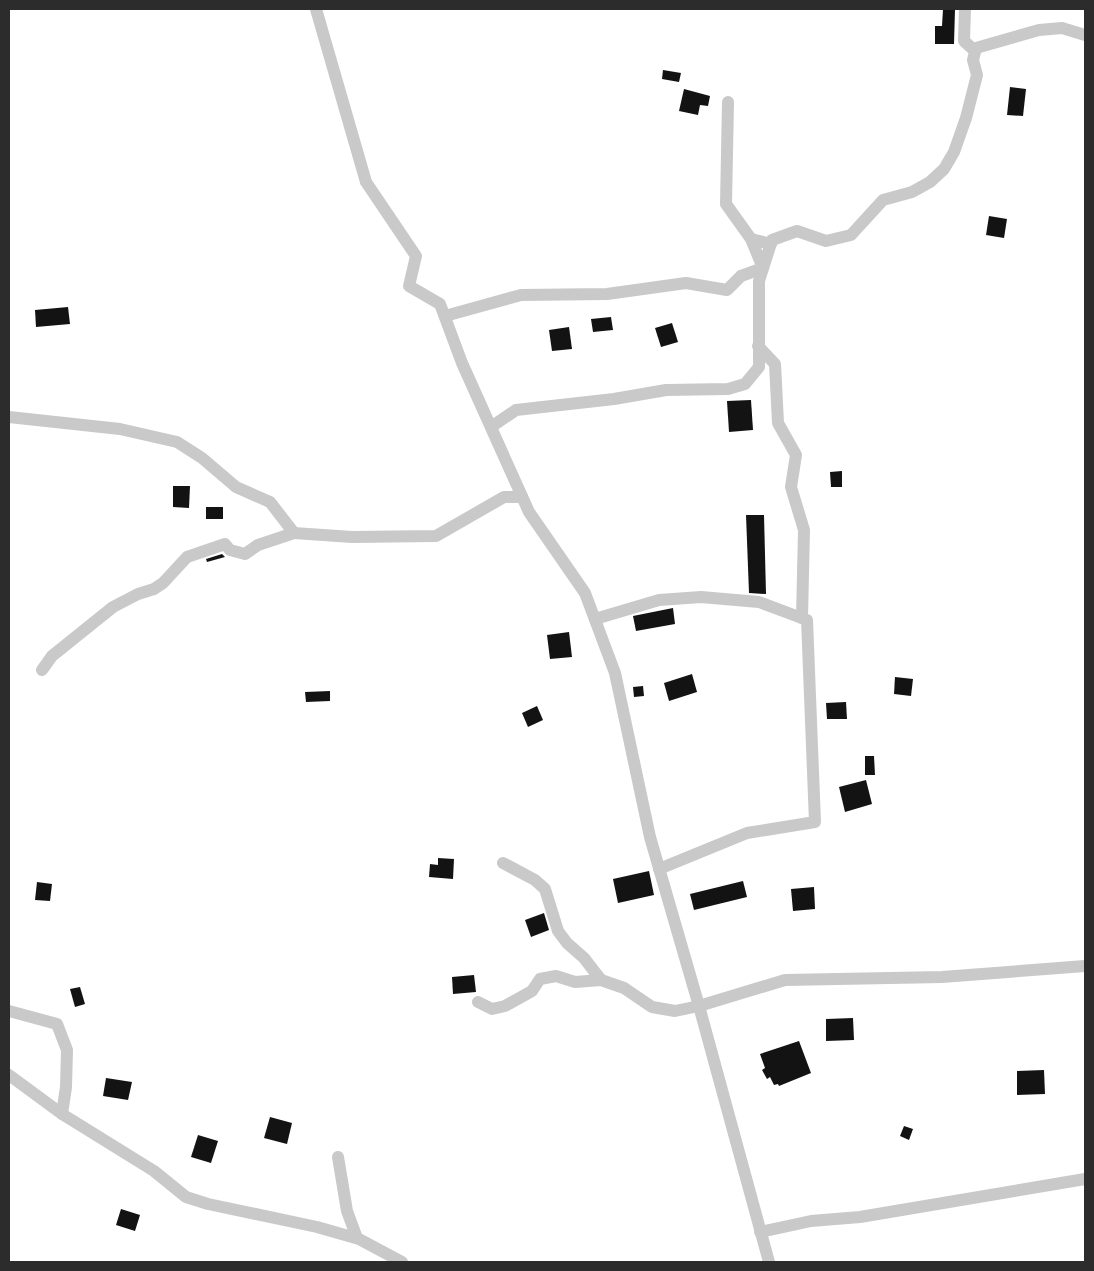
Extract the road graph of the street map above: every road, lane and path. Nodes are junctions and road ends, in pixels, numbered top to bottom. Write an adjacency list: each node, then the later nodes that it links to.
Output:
1 (316, 9): 9 (street)
2 (965, 9): 4 (street)
3 (1085, 35): 4 (street)
4 (975, 51): 7 (street)
5 (728, 102): 6 (street)
6 (752, 239): 7 (street); 8 (street)
7 (771, 244): 8 (street)
8 (763, 268): 9 (street); 10 (street)
9 (445, 316): 12 (street)
10 (758, 346): 12 (street); 15 (street)
11 (9, 417): 14 (street)
12 (492, 427): 13 (street)
13 (522, 497): 14 (street); 16 (street)
14 (294, 533): 17 (street)
15 (802, 618): 16 (street); 19 (street)
16 (595, 619): 19 (street)
17 (42, 670)
18 (503, 863): 21 (street)
19 (659, 869): 23 (street)
20 (1085, 966): 23 (street)
21 (601, 980): 22 (street); 23 (street)
22 (478, 1002)
23 (699, 1006): 29 (street)
24 (9, 1011): 26 (street)
25 (9, 1075): 26 (street)
26 (62, 1114): 30 (street)
27 (338, 1157): 30 (street)
28 (1085, 1178): 29 (street)
29 (760, 1232): 32 (street)
30 (357, 1238): 31 (street)
31 (402, 1262)
32 (769, 1262)

